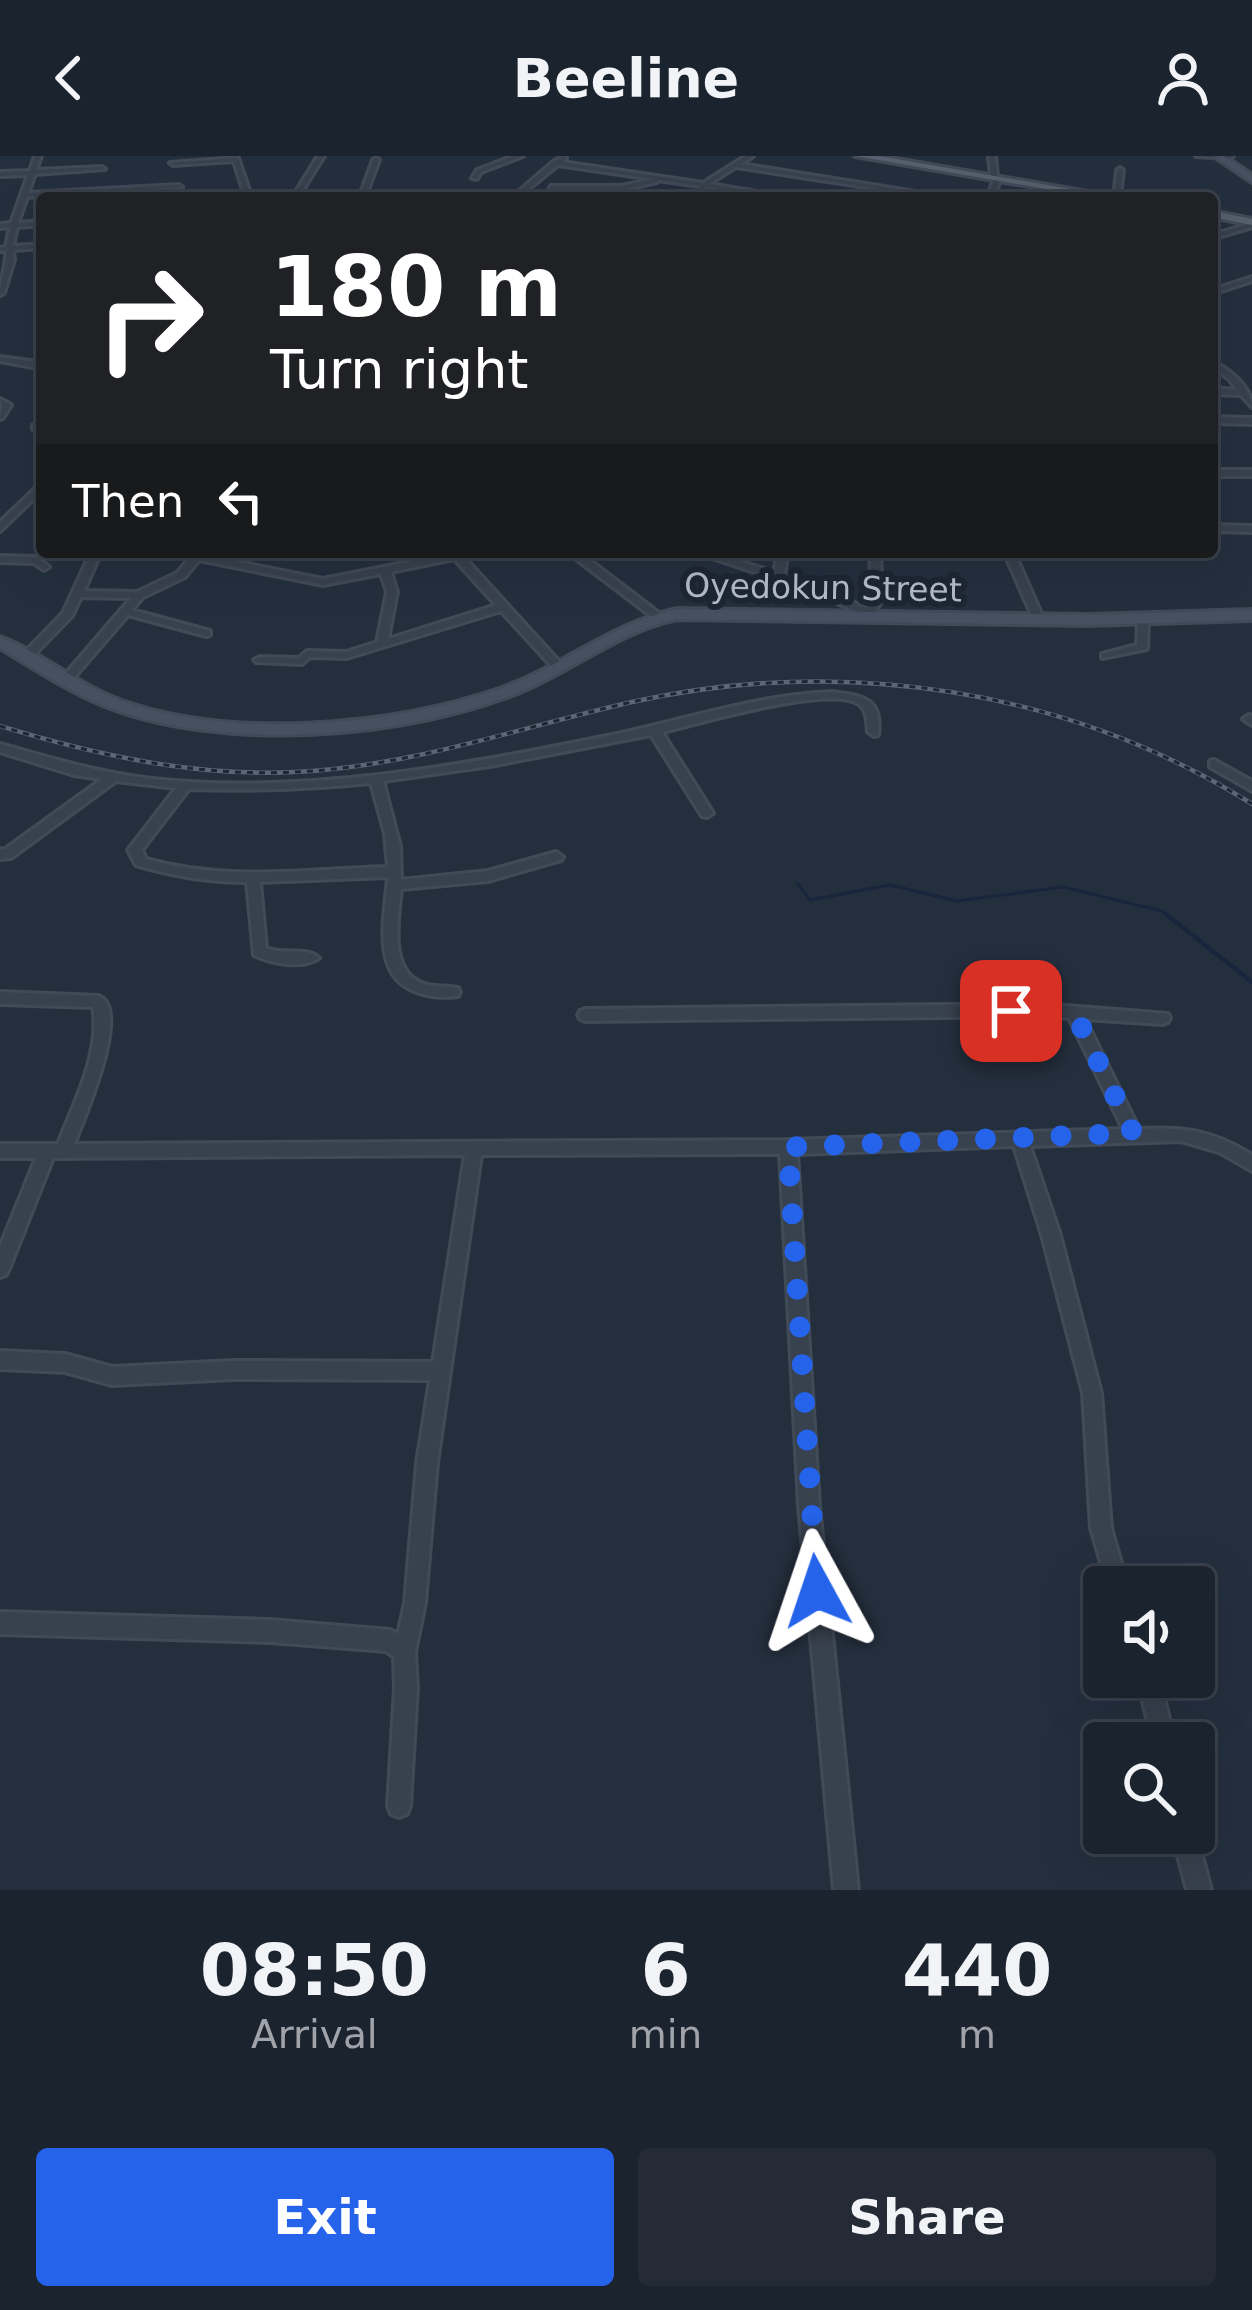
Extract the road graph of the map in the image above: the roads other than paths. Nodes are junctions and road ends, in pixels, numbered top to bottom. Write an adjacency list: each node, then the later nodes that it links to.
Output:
1 (38, 156): 19 (street)
2 (106, 156): 17 (street)
3 (321, 156): 32 (street)
4 (520, 156): 22 (street)
5 (566, 156): 15 (street)
6 (750, 156): 16 (street)
7 (865, 156): 21 (main road)
8 (992, 156): 21 (street)
9 (1199, 156): 10 (street)
10 (1223, 157): 24 (street)
11 (258, 158): 13 (street)
12 (172, 159): 13 (street); 26 (street)
13 (236, 159): 31 (street)
14 (376, 160): 33 (street)
15 (555, 163): 23 (street); 34 (street)
16 (735, 165): 25 (street); 37 (street)
17 (102, 169): 19 (street); 28 (street)
18 (1120, 170): 41 (street)
19 (32, 173): 20 (street); 42 (street)
20 (0, 174)
21 (996, 177): 38 (street); 39 (main road); 40 (main road)
22 (476, 178)
23 (669, 178): 25 (street); 27 (street)
24 (1252, 179)
25 (706, 183): 35 (street); 36 (street)
26 (179, 187): 29 (street); 30 (street)
27 (551, 188)
28 (92, 192)
29 (106, 192)
30 (181, 192)
31 (247, 192)
32 (296, 192)
33 (364, 192)
34 (521, 192)
35 (699, 192)
36 (758, 192)
37 (911, 192)
38 (992, 192)
39 (1047, 192)
40 (1085, 192)
41 (1120, 192)
42 (23, 195): 43 (street); 47 (street)
43 (36, 195)
44 (1218, 214): 45 (main road)
45 (1252, 222): 49 (street)
46 (36, 223): 47 (street)
47 (17, 224): 48 (street); 51 (street)
48 (0, 226)
49 (1218, 235)
50 (36, 246): 51 (street)
51 (5, 249): 54 (street)
52 (1252, 280): 53 (street)
53 (1218, 290)
54 (0, 292)
55 (0, 359): 56 (street)
56 (36, 365)
57 (1218, 367): 59 (street)
58 (1218, 391): 59 (street)
59 (1243, 393): 61 (street)
60 (0, 401): 62 (street)
61 (1252, 404)
62 (0, 416)
63 (1218, 420): 64 (street)
64 (1252, 421)
65 (1218, 473): 66 (street)
66 (1252, 473)
67 (36, 491): 68 (street)
68 (0, 528)
69 (1218, 528): 70 (street)
70 (1252, 529)
71 (94, 558): 85 (street)
72 (197, 558): 86 (street)
73 (212, 558): 83 (street)
74 (442, 558): 83 (street)
75 (457, 558): 87 (street)
76 (580, 558): 91 (street)
77 (718, 558): 84 (street)
78 (782, 558): 84 (street)
79 (875, 558): 90 (street)
80 (1012, 558): 92 (street)
81 (0, 559): 82 (street)
82 (44, 567)
83 (386, 572): 96 (street)
84 (778, 577): 90 (street)
85 (80, 594): 86 (street); 98 (street)
86 (139, 595): 88 (street)
87 (502, 607): 96 (street); 100 (street)
88 (125, 611): 94 (street); 101 (street)
89 (1252, 615): 93 (street, Oyedokun Street)
90 (874, 616): 91 (street, Oyedokun Street); 92 (street, Oyedokun Street)
91 (659, 617): 100 (street, Oyedokun Street)
92 (1038, 618): 93 (street, Oyedokun Street)
93 (1143, 620): 97 (street)
94 (206, 633)
95 (0, 642): 98 (street, Oyedokun Street)
96 (382, 642): 99 (street)
97 (1106, 656)
98 (26, 657): 101 (street, Oyedokun Street)
99 (260, 660)
100 (559, 668): 101 (street, Oyedokun Street)
101 (67, 679)
102 (655, 731): 103 (street); 107 (street); 110 (street)
103 (874, 732)
104 (0, 748): 106 (street)
105 (1214, 764): 109 (street)
106 (113, 777): 108 (street); 111 (street)
107 (376, 777): 108 (street); 114 (street)
108 (186, 784): 113 (street)
109 (1252, 787)
110 (707, 813)
111 (0, 854)
112 (556, 857): 114 (street)
113 (253, 875): 114 (street); 115 (street)
114 (395, 878): 116 (street)
115 (312, 958)
116 (453, 992)
117 (0, 998): 126 (street)
118 (585, 1015): 119 (street)
119 (1076, 1016): 120 (street); 121 (street)
120 (1163, 1018)
121 (1133, 1133): 122 (street); 127 (street)
122 (1019, 1138): 123 (street); 131 (street)
123 (788, 1147): 124 (street); 136 (street)
124 (474, 1150): 126 (street); 130 (street)
125 (0, 1151): 126 (street)
126 (55, 1151): 128 (street)
127 (1248, 1157)
128 (0, 1269)
129 (0, 1360): 130 (street)
130 (440, 1371): 133 (street)
131 (1112, 1566)
132 (0, 1623): 133 (street)
133 (404, 1652): 134 (street)
134 (399, 1806)
135 (1190, 1854): 137 (street)
136 (846, 1890)
137 (1199, 1890)

